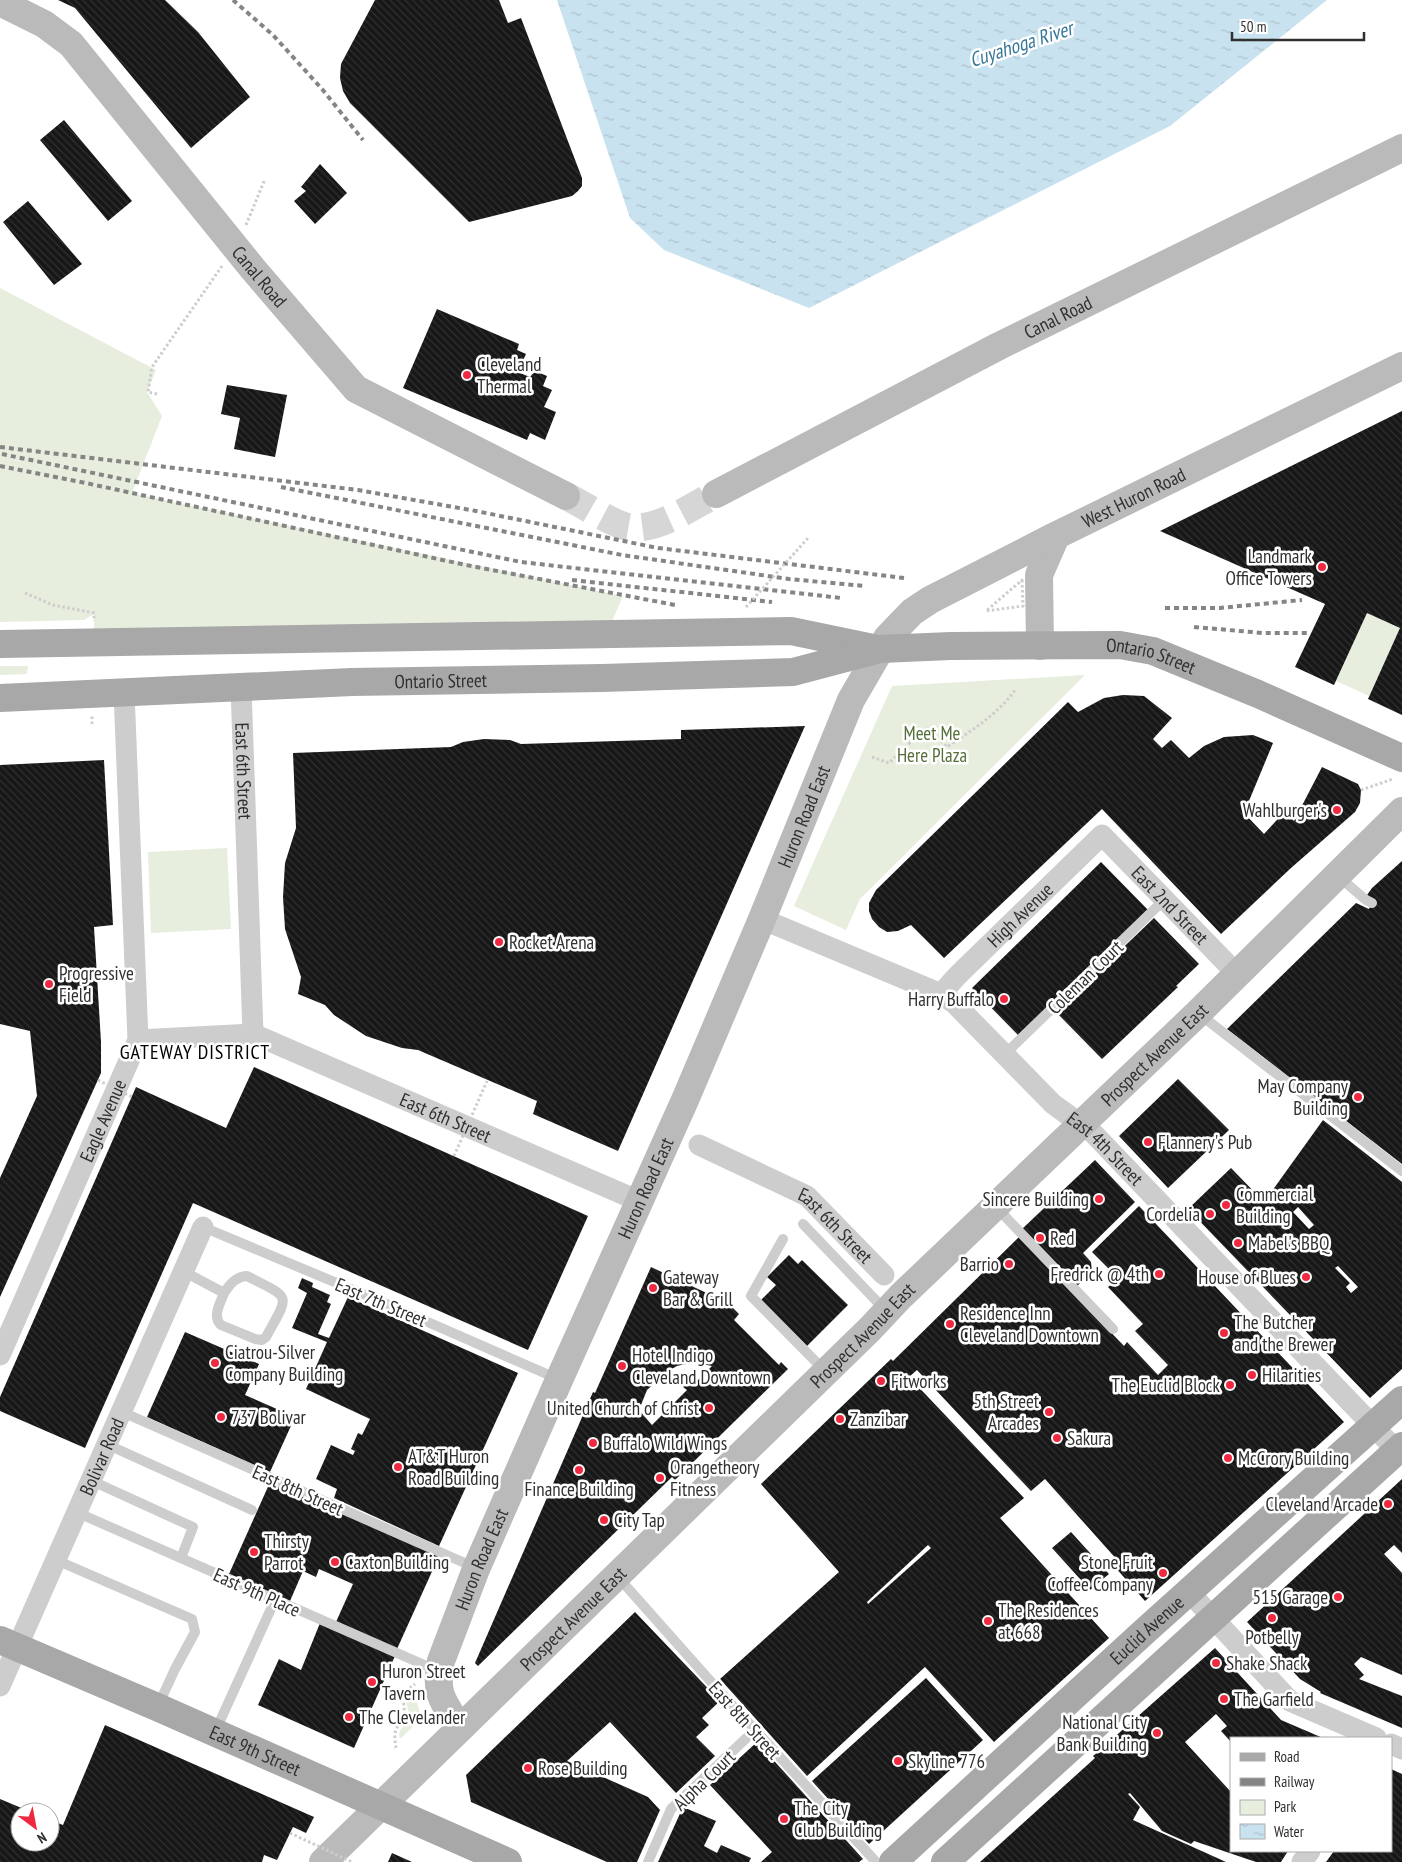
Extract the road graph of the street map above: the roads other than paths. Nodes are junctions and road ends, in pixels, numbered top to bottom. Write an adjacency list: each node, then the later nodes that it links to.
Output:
1 (0, 2): 5 (street, Canal Road)
2 (1402, 148): 4 (street, Canal Road)
3 (1402, 366): 6 (street, West Huron Road)
4 (716, 494)
5 (566, 496)
6 (1056, 536): 8 (street); 9 (street, West Huron Road)
7 (0, 644): 9 (main road, Ontario Street)
8 (1040, 646): 9 (main road, Ontario Street); 13 (main road, Ontario Street)
9 (880, 649): 10 (main road, Ontario Street); 19 (street, Huron Road East)
10 (241, 687): 11 (main road, Ontario Street); 23 (street, East 6th Street)
11 (124, 692): 12 (main road, Ontario Street); 24 (street, Eagle Avenue)
12 (0, 698)
13 (1402, 758)
14 (1402, 811): 16 (street, Prospect Avenue East)
15 (1102, 836): 17 (street, East 2nd Street); 21 (street, High Avenue)
16 (1338, 875): 18 (lane); 20 (street, Prospect Avenue East)
17 (1164, 898): 20 (street, East 2nd Street); 25 (lane, Coleman Court)
18 (1372, 904)
19 (762, 919): 21 (street, East 4th Street); 29 (street, Huron Road East)
20 (1237, 974): 22 (street, Prospect Avenue East)
21 (941, 994): 25 (street, East 4th Street)
22 (1198, 1012): 26 (street, Prospect Avenue East); 28 (lane)
23 (253, 1034): 24 (street, East 6th Street); 29 (street, East 6th Street)
24 (138, 1040): 39 (street, Eagle Avenue)
25 (1004, 1055): 26 (street, East 4th Street)
26 (1082, 1123): 30 (street, Prospect Avenue East); 44 (street, East 4th Street)
27 (699, 1145): 35 (street, East 6th Street)
28 (1402, 1171)
29 (639, 1202): 41 (street, Huron Road East)
30 (996, 1206): 37 (street, Prospect Avenue East); 38 (lane)
31 (802, 1224): 37 (lane)
32 (203, 1226): 34 (street, Bolivar Road); 41 (lane, East 7th Street)
33 (782, 1239): 40 (lane)
34 (183, 1271): 36 (lane); 43 (street, Bolivar Road)
35 (884, 1275)
36 (224, 1294): 36 (lane)
37 (887, 1312): 40 (street, Prospect Avenue East)
38 (1113, 1329)
39 (0, 1355)
40 (825, 1372): 53 (street, Prospect Avenue East)
41 (559, 1380): 52 (street, Huron Road East)
42 (1402, 1400): 44 (main road, Euclid Avenue)
43 (120, 1411): 45 (street, Bolivar Road); 52 (lane, East 8th Street)
44 (1374, 1425): 46 (street, East 4th Street); 54 (main road, Euclid Avenue)
45 (106, 1444): 47 (street, Bolivar Road); 48 (lane)
46 (1399, 1449): 56 (main road, Euclid Avenue)
47 (90, 1480): 49 (street, Bolivar Road); 50 (lane)
48 (252, 1510)
49 (76, 1512): 50 (lane, East 9th Place); 51 (street, Bolivar Road)
50 (181, 1558): 55 (lane, East 9th Place)
51 (56, 1560): 57 (street, Bolivar Road); 60 (lane)
52 (476, 1569): 58 (street, Huron Road East)
53 (617, 1576): 61 (street, Prospect Avenue East); 62 (lane, East 8th Street)
54 (1189, 1592): 56 (street); 70 (main road, Euclid Avenue)
55 (275, 1600): 58 (lane, East 9th Place); 63 (lane)
56 (1213, 1618): 64 (street); 71 (main road, Euclid Avenue)
57 (9, 1644): 59 (street, Bolivar Road); 60 (main road, East 9th Street)
58 (439, 1672): 61 (street, Huron Road East)
59 (0, 1686)
60 (157, 1707): 63 (main road, East 9th Street)
61 (460, 1728): 65 (street, Prospect Avenue East)
62 (755, 1730): 68 (lane, Alpha Court); 69 (lane, East 8th Street)
63 (215, 1732): 65 (main road, East 9th Street)
64 (1373, 1737)
65 (380, 1806): 66 (street, Prospect Avenue East); 67 (main road, East 9th Street)
66 (323, 1862)
67 (508, 1862)
68 (648, 1862)
69 (876, 1862)
70 (893, 1862)
71 (945, 1862)

